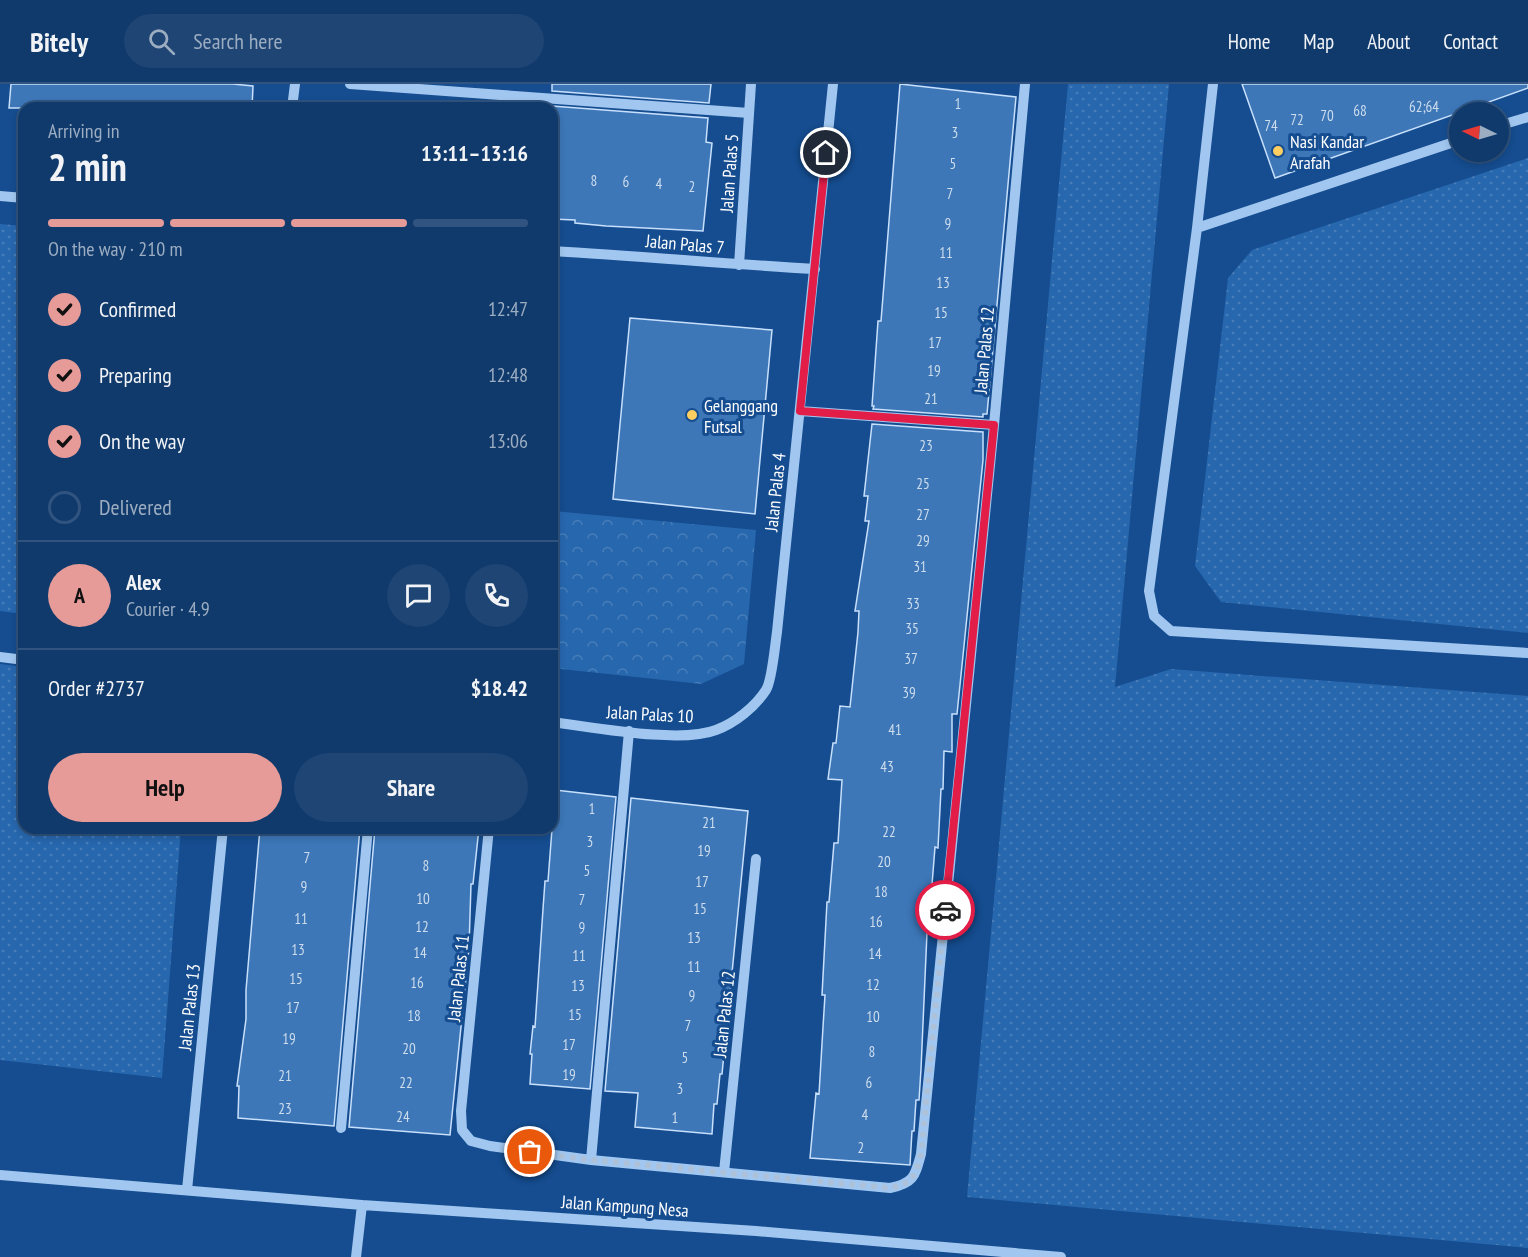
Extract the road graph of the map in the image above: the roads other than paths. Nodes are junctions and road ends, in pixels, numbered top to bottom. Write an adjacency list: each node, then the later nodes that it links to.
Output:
1 (295, 84): 7 (street)
2 (350, 84): 8 (street)
3 (751, 84): 8 (street, Jalan Palas 5)
4 (833, 84): 17 (street, Jalan Palas 4)
5 (1025, 84): 19 (street, Jalan Palas 12)
6 (1213, 84): 14 (street)
7 (293, 102)
8 (749, 113): 16 (street, Jalan Palas 5)
9 (1528, 117): 10 (street)
10 (1509, 123)
11 (1449, 144): 14 (street)
12 (0, 196): 13 (street)
13 (18, 198)
14 (1197, 228): 20 (street)
15 (558, 251): 16 (street, Jalan Palas 7)
16 (739, 265): 17 (street, Jalan Palas 7)
17 (815, 269): 18 (street, Jalan Palas 4)
18 (800, 411): 19 (street); 23 (street, Jalan Palas 4)
19 (994, 425): 33 (street, Jalan Palas 12)
20 (1528, 653)
21 (0, 657): 22 (street)
22 (18, 659)
23 (767, 689): 25 (street, Jalan Palas 10)
24 (558, 723): 25 (street, Jalan Palas 10)
25 (629, 731): 32 (street)
26 (222, 834): 35 (street, Jalan Palas 13)
27 (367, 834): 30 (street)
28 (488, 834): 31 (street, Jalan Palas 11)
29 (756, 860): 33 (street, Jalan Palas 12)
30 (341, 1128)
31 (462, 1131): 32 (street, Jalan Palas 12)
32 (591, 1160): 33 (street, Jalan Palas 12)
33 (724, 1172)
34 (0, 1175): 35 (street, Jalan Kampung Nesa)
35 (187, 1190): 36 (street, Jalan Kampung Nesa)
36 (362, 1205): 37 (street); 38 (street, Jalan Kampung Nesa)
37 (356, 1257)
38 (1061, 1257)

